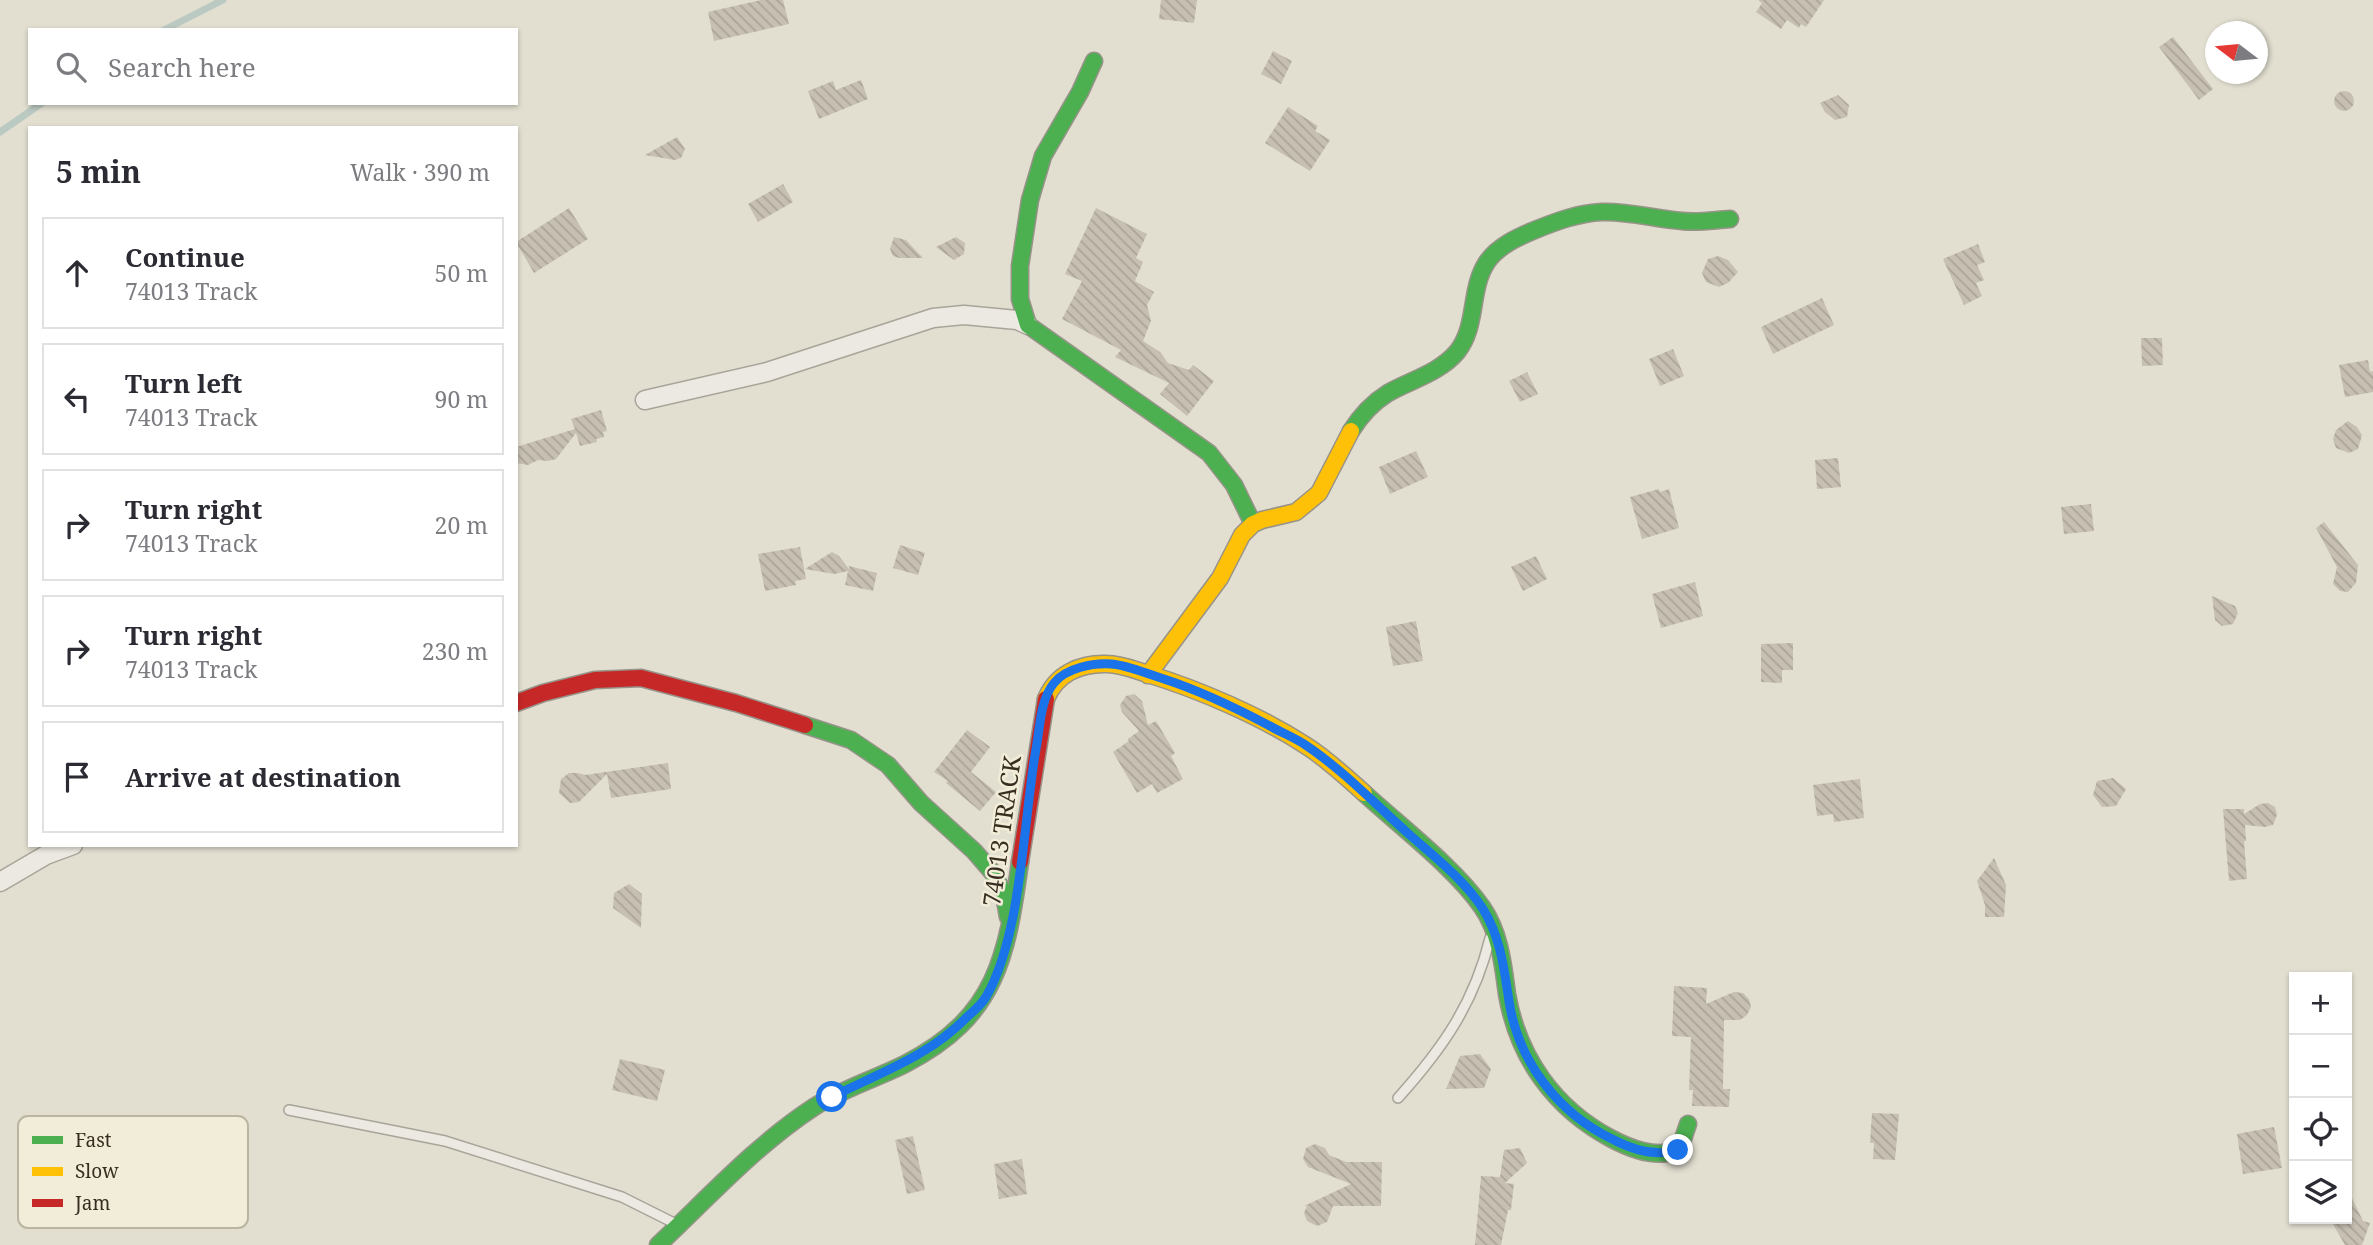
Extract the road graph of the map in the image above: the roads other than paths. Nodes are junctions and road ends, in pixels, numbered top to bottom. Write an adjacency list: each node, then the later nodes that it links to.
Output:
1 (1094, 61): 3 (street)
2 (1730, 219): 5 (street)
3 (1028, 325): 4 (street); 5 (street)
4 (645, 400)
5 (1254, 524): 6 (street)
6 (1148, 674): 10 (street, 74013 TRACK); 11 (street, 74013 TRACK)
7 (518, 702): 11 (street)
8 (68, 847): 9 (street)
9 (0, 882)
10 (1492, 926): 12 (lane); 14 (street, 74013 TRACK)
11 (1009, 928): 15 (street, 74013 TRACK)
12 (1398, 1098)
13 (289, 1111): 15 (lane)
14 (1688, 1124)
15 (680, 1225): 16 (street, 74013 TRACK)
16 (658, 1245)

